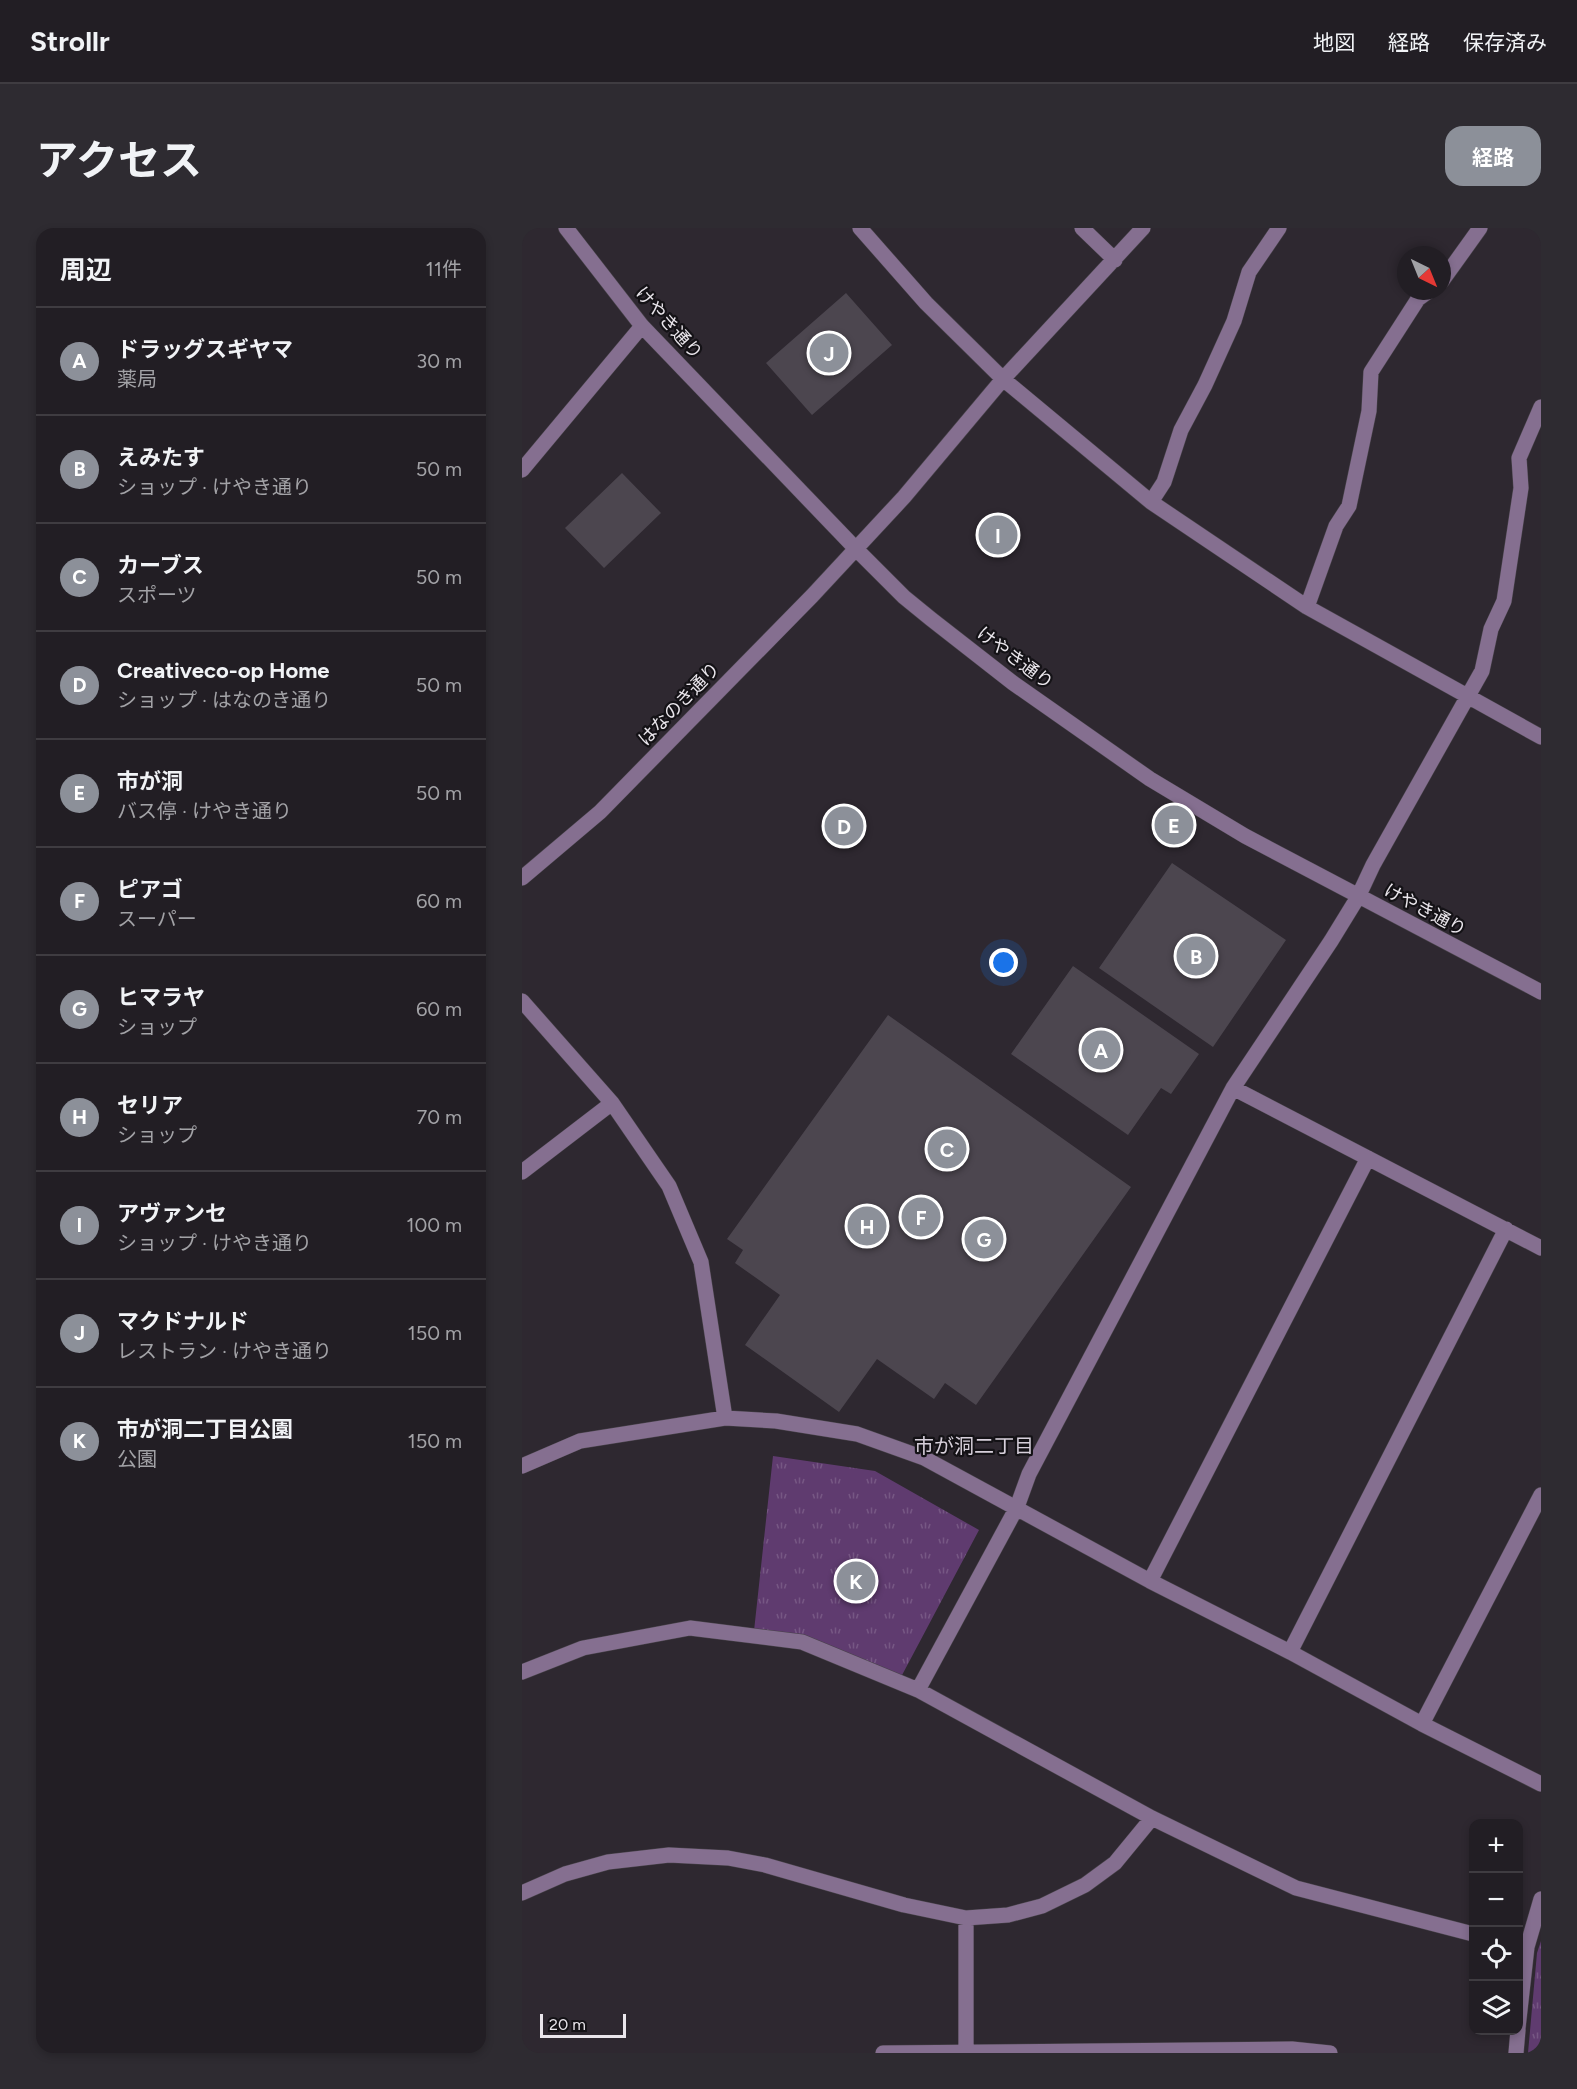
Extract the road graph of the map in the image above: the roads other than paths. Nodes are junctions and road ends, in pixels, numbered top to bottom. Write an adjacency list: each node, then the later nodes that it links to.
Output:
1 (566, 228): 10 (street, けやき通り)
2 (860, 228): 11 (street)
3 (1082, 228): 7 (street)
4 (1143, 228): 7 (street, はなのき通り)
5 (1280, 228): 14 (street)
6 (1480, 228): 8 (street)
7 (1115, 260): 11 (street, はなのき通り)
8 (1451, 268)
9 (1417, 300): 16 (street)
10 (642, 326): 13 (street); 15 (street, けやき通り)
11 (1003, 379): 14 (street); 15 (street, はなのき通り)
12 (1541, 407): 17 (street)
13 (522, 470)
14 (1151, 502): 16 (street)
15 (857, 549): 19 (street, はなのき通り); 20 (street, けやき通り)
16 (1307, 608): 17 (street)
17 (1468, 697): 18 (street); 20 (street)
18 (1541, 737)
19 (522, 878)
20 (1358, 897): 21 (street, けやき通り); 23 (street)
21 (1541, 992)
22 (522, 1001): 24 (street)
23 (1233, 1088): 25 (street); 32 (street)
24 (612, 1103): 26 (street); 29 (street)
25 (1368, 1158): 27 (street); 33 (street)
26 (522, 1172)
27 (1506, 1229): 28 (street); 34 (street)
28 (1541, 1248)
29 (725, 1418): 30 (street); 32 (street)
30 (522, 1466)
31 (1541, 1495): 37 (street)
32 (1017, 1508): 33 (street); 36 (street)
33 (1150, 1581): 34 (street)
34 (1290, 1652): 37 (street)
35 (522, 1672): 36 (street)
36 (918, 1690): 39 (street)
37 (1422, 1724): 38 (street)
38 (1541, 1784)
39 (1152, 1818): 42 (street); 43 (street)
40 (522, 1893): 42 (street)
41 (1541, 1899): 44 (street)
42 (966, 1918): 46 (street)
43 (1469, 1933)
44 (1523, 1946)
45 (1518, 2035): 49 (street)
46 (966, 2052): 47 (street); 48 (street)
47 (883, 2053)
48 (1330, 2053)
49 (1516, 2053)

